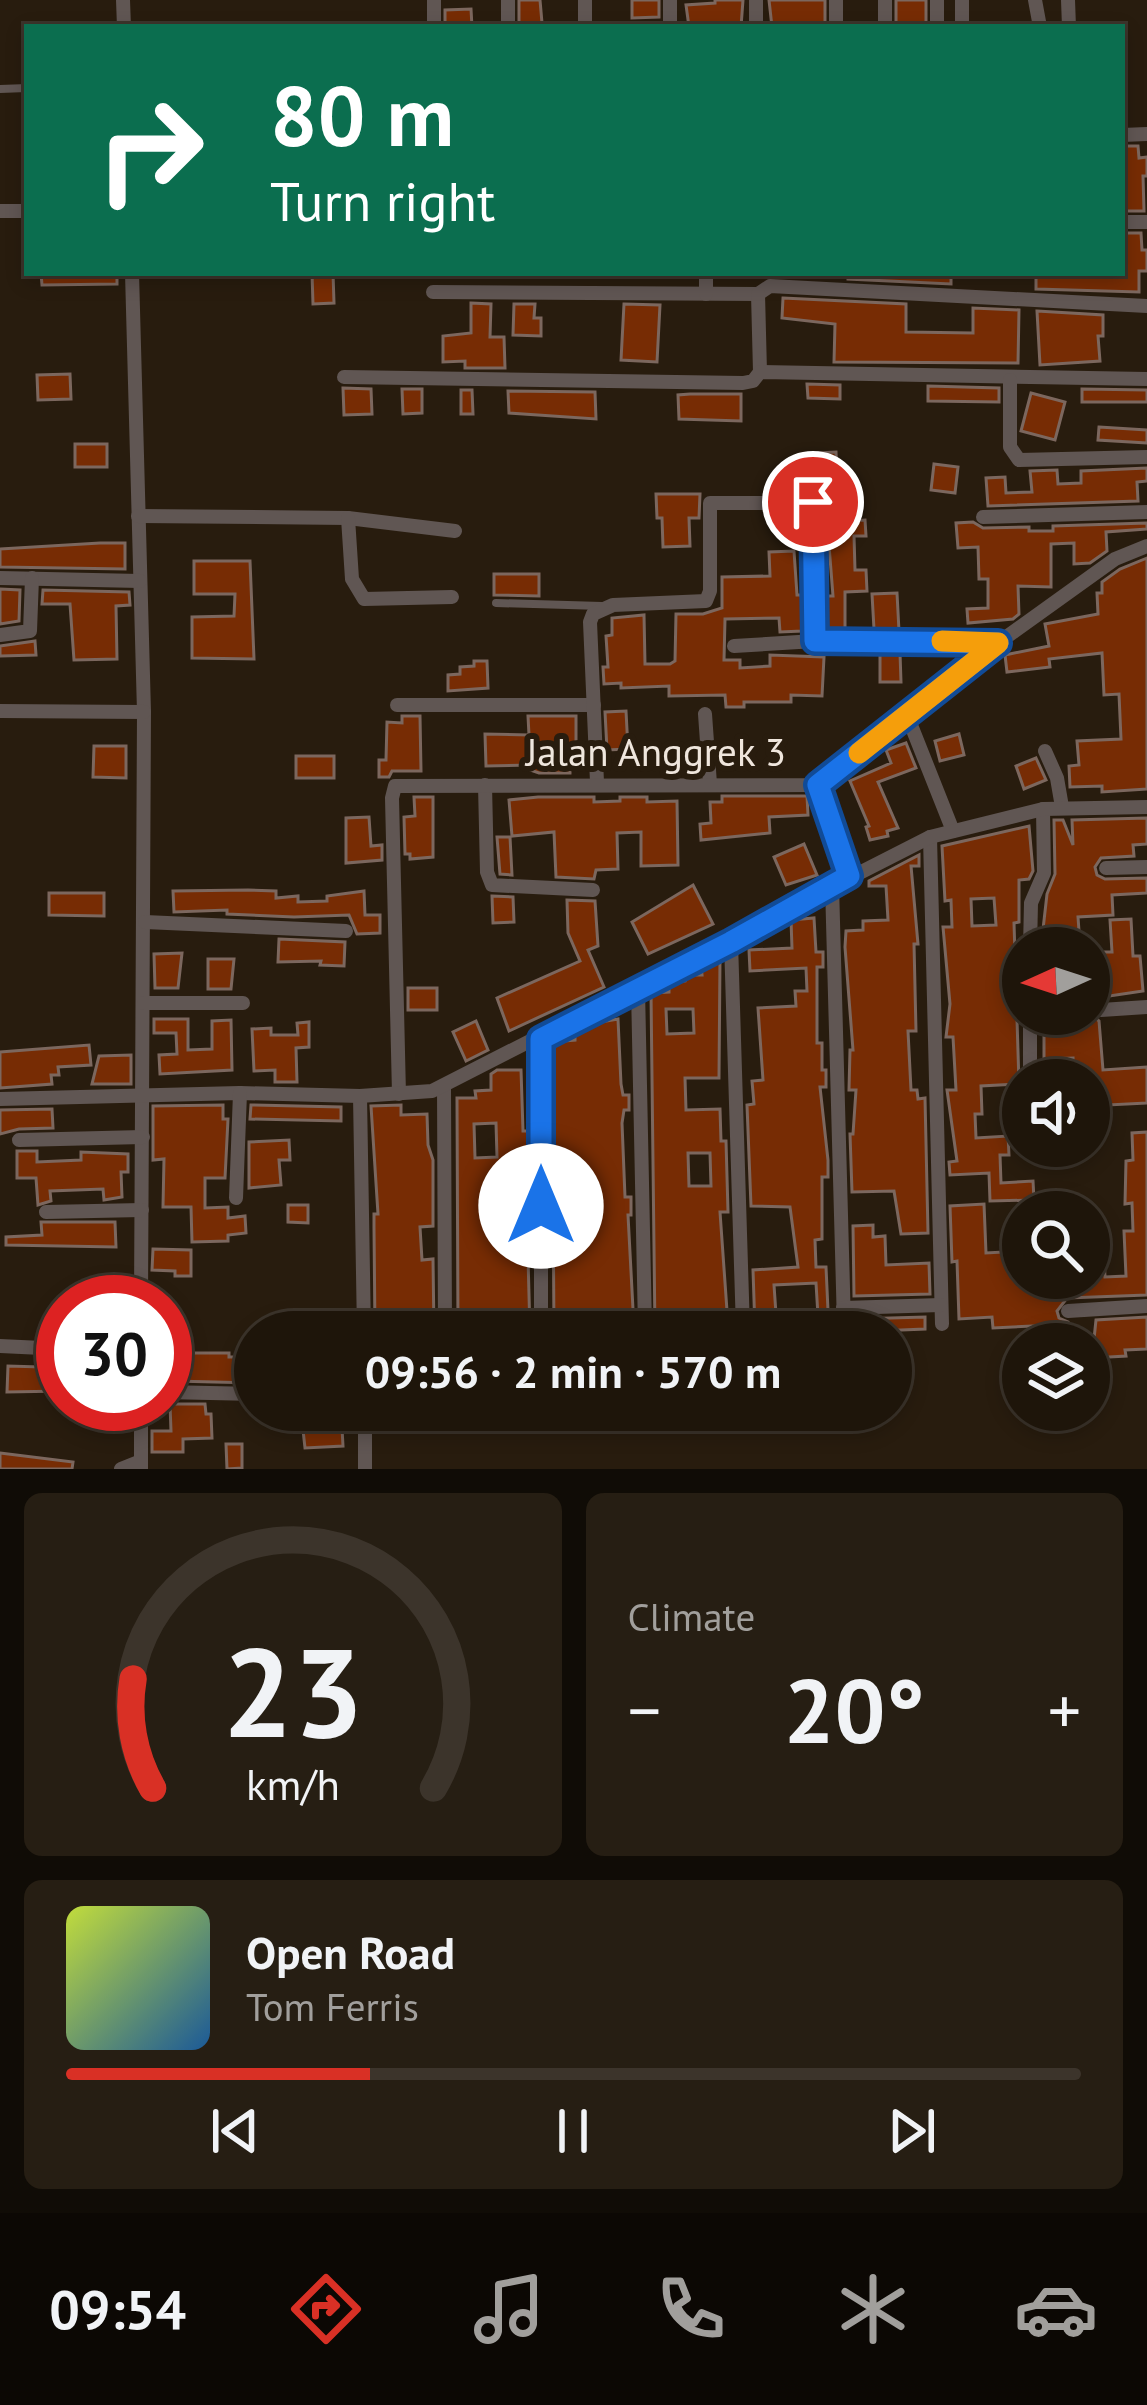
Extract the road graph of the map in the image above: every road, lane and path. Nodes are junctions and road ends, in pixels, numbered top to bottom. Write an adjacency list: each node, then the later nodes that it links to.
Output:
1 (132, 276): 13 (street)
2 (706, 276): 4 (street)
3 (433, 292): 4 (street)
4 (706, 294): 5 (street)
5 (758, 295): 6 (street); 7 (street)
6 (1147, 307)
7 (760, 372): 8 (street); 9 (street)
8 (344, 377)
9 (1010, 380): 10 (street); 11 (street)
10 (1147, 380)
11 (1147, 457)
12 (1147, 512): 15 (street)
13 (138, 516): 14 (street); 20 (street)
14 (348, 518): 16 (street); 21 (street)
15 (983, 518)
16 (455, 531)
17 (1147, 546): 26 (street, Jalan Anggrek 3)
18 (0, 578): 19 (street)
19 (32, 578): 20 (street); 24 (street)
20 (140, 580): 31 (street)
21 (452, 597)
22 (496, 603): 23 (lane)
23 (603, 606): 25 (street); 29 (street)
24 (0, 635)
25 (815, 641): 26 (street); 27 (street)
26 (998, 643): 33 (street, Jalan Anggrek 3)
27 (734, 646)
28 (397, 705): 29 (street)
29 (594, 705): 35 (street)
30 (0, 711): 31 (street)
31 (144, 712): 49 (street)
32 (705, 714): 36 (street)
33 (907, 715): 38 (street, Jalan Anggrek 3); 42 (street)
34 (1045, 751): 39 (street)
35 (598, 782): 36 (street, Jalan Anggrek 3); 37 (street, Jalan Anggrek 3)
36 (710, 784): 38 (street, Jalan Anggrek 3)
37 (485, 785): 48 (street); 61 (street, Jalan Anggrek 3)
38 (818, 785): 46 (street)
39 (1062, 807): 40 (street); 41 (street)
40 (1147, 807)
41 (1043, 809): 42 (street); 50 (street)
42 (953, 831): 43 (street)
43 (930, 837): 46 (street); 71 (street)
44 (1147, 867): 45 (street)
45 (1106, 868)
46 (849, 876): 47 (street)
47 (832, 885): 52 (street); 71 (street)
48 (593, 890)
49 (145, 922): 51 (street); 54 (street)
50 (1030, 927)
51 (346, 931)
52 (731, 942): 53 (street); 77 (street)
53 (638, 989): 58 (street); 76 (street)
54 (144, 1003): 55 (street); 63 (street)
55 (243, 1003)
56 (1147, 1007): 57 (street)
57 (1110, 1009)
58 (541, 1039): 59 (street); 75 (street)
59 (444, 1087): 61 (street); 74 (street)
60 (240, 1093): 62 (street); 63 (street); 67 (street)
61 (399, 1094): 62 (street)
62 (360, 1096): 73 (street)
63 (142, 1097): 64 (street); 65 (street)
64 (0, 1099)
65 (142, 1137): 66 (street); 68 (street)
66 (19, 1140)
67 (236, 1198)
68 (142, 1210): 69 (street); 70 (street)
69 (46, 1212)
70 (141, 1275)
71 (941, 1305): 79 (street)
72 (1147, 1306): 78 (street)
73 (364, 1311)
74 (445, 1311)
75 (542, 1311)
76 (645, 1311)
77 (741, 1311)
78 (1068, 1311)
79 (942, 1324)
80 (0, 1346): 81 (street)
81 (36, 1348)
82 (192, 1393): 83 (street)
83 (234, 1394)
84 (141, 1431): 86 (street)
85 (365, 1431): 88 (street)
86 (141, 1466): 87 (street)
87 (122, 1469)
88 (364, 1469)

